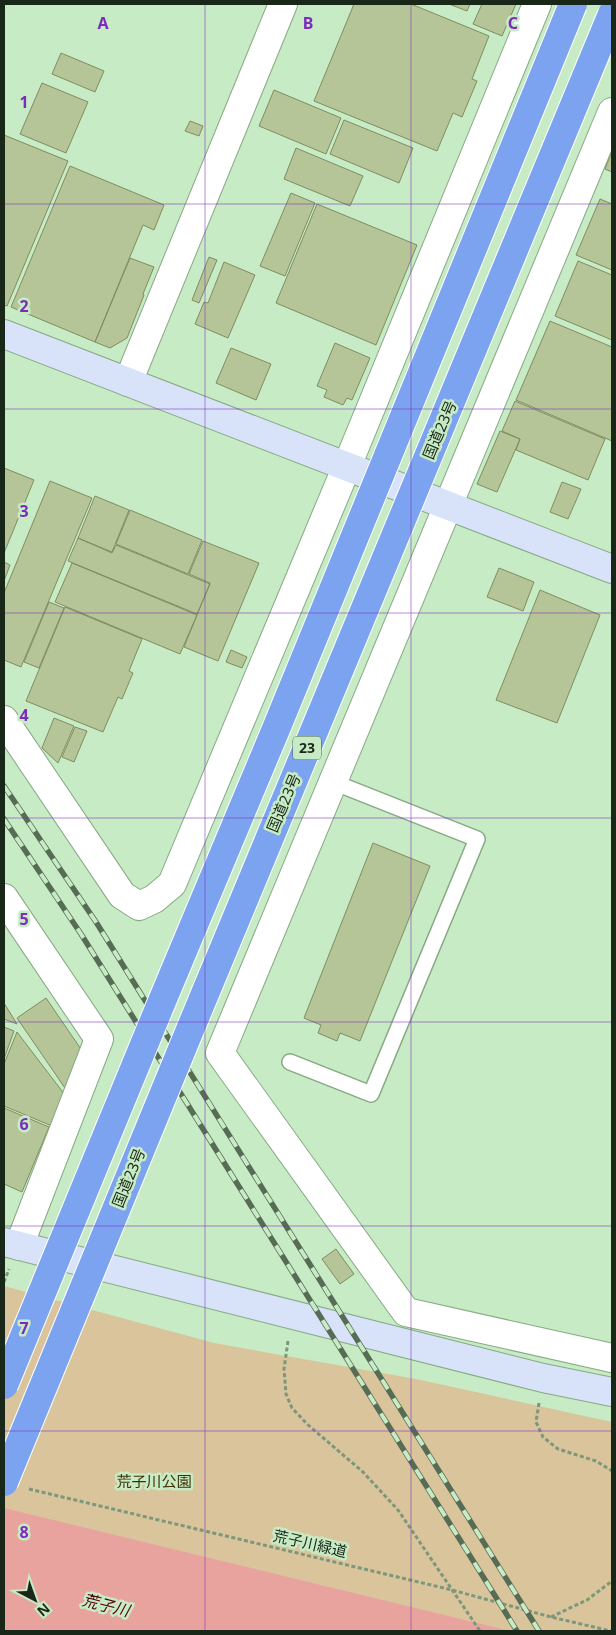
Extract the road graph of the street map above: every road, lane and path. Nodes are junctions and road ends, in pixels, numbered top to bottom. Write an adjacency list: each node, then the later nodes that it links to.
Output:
1 (284, 4): 7 (street)
2 (537, 4): 8 (street)
3 (573, 4): 19 (highway, 23, bridge)
4 (612, 14): 22 (highway, 国道23号 / 23, bridge)
5 (612, 112): 9 (street)
6 (4, 334): 7 (street)
7 (128, 382): 8 (street)
8 (347, 466): 9 (street); 11 (street)
9 (448, 506): 10 (street); 12 (street)
10 (612, 569)
11 (4, 720)
12 (333, 782): 14 (lane); 17 (street)
13 (4, 898): 15 (street)
14 (290, 1062)
15 (11, 1244): 16 (street)
16 (292, 1315): 18 (street); 24 (path)
17 (612, 1358)
18 (543, 1378): 20 (street); 21 (path)
19 (4, 1384)
20 (612, 1392)
21 (612, 1472)
22 (13, 1485): 24 (path, 荒子川緑道)
23 (612, 1581): 25 (path)
24 (452, 1590): 25 (path, 荒子川緑道); 26 (path)
25 (551, 1617): 27 (path, 荒子川緑道)
26 (480, 1631)
27 (611, 1631)

